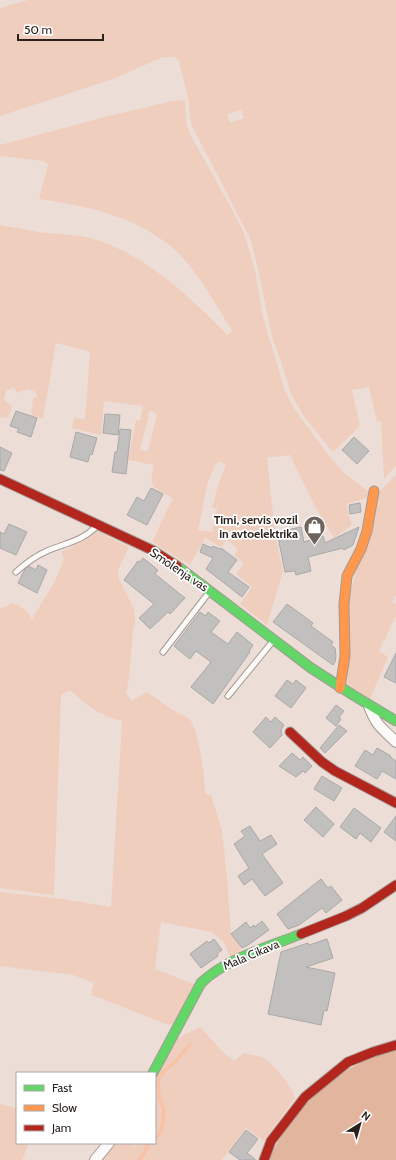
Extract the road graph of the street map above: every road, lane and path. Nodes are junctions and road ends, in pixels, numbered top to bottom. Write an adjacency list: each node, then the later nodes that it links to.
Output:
1 (0, 480): 3 (street, Smolenja vas)
2 (374, 491): 8 (street)
3 (98, 525): 4 (lane); 5 (street, Smolenja vas)
4 (16, 572)
5 (210, 591): 6 (street, Smolenja vas); 7 (lane)
6 (274, 640): 8 (street, Smolenja vas); 9 (lane)
7 (163, 652)
8 (340, 688): 10 (street, Smolenja vas)
9 (228, 696)
10 (369, 706): 11 (street, Smolenja vas); 13 (street)
11 (396, 721)
12 (290, 732): 14 (street)
13 (396, 742)
14 (396, 803)
15 (395, 885): 17 (street, Mala Cikava)
16 (396, 1046): 20 (street)
17 (154, 1072)
18 (108, 1144): 19 (street)
19 (95, 1160)
20 (264, 1160)

